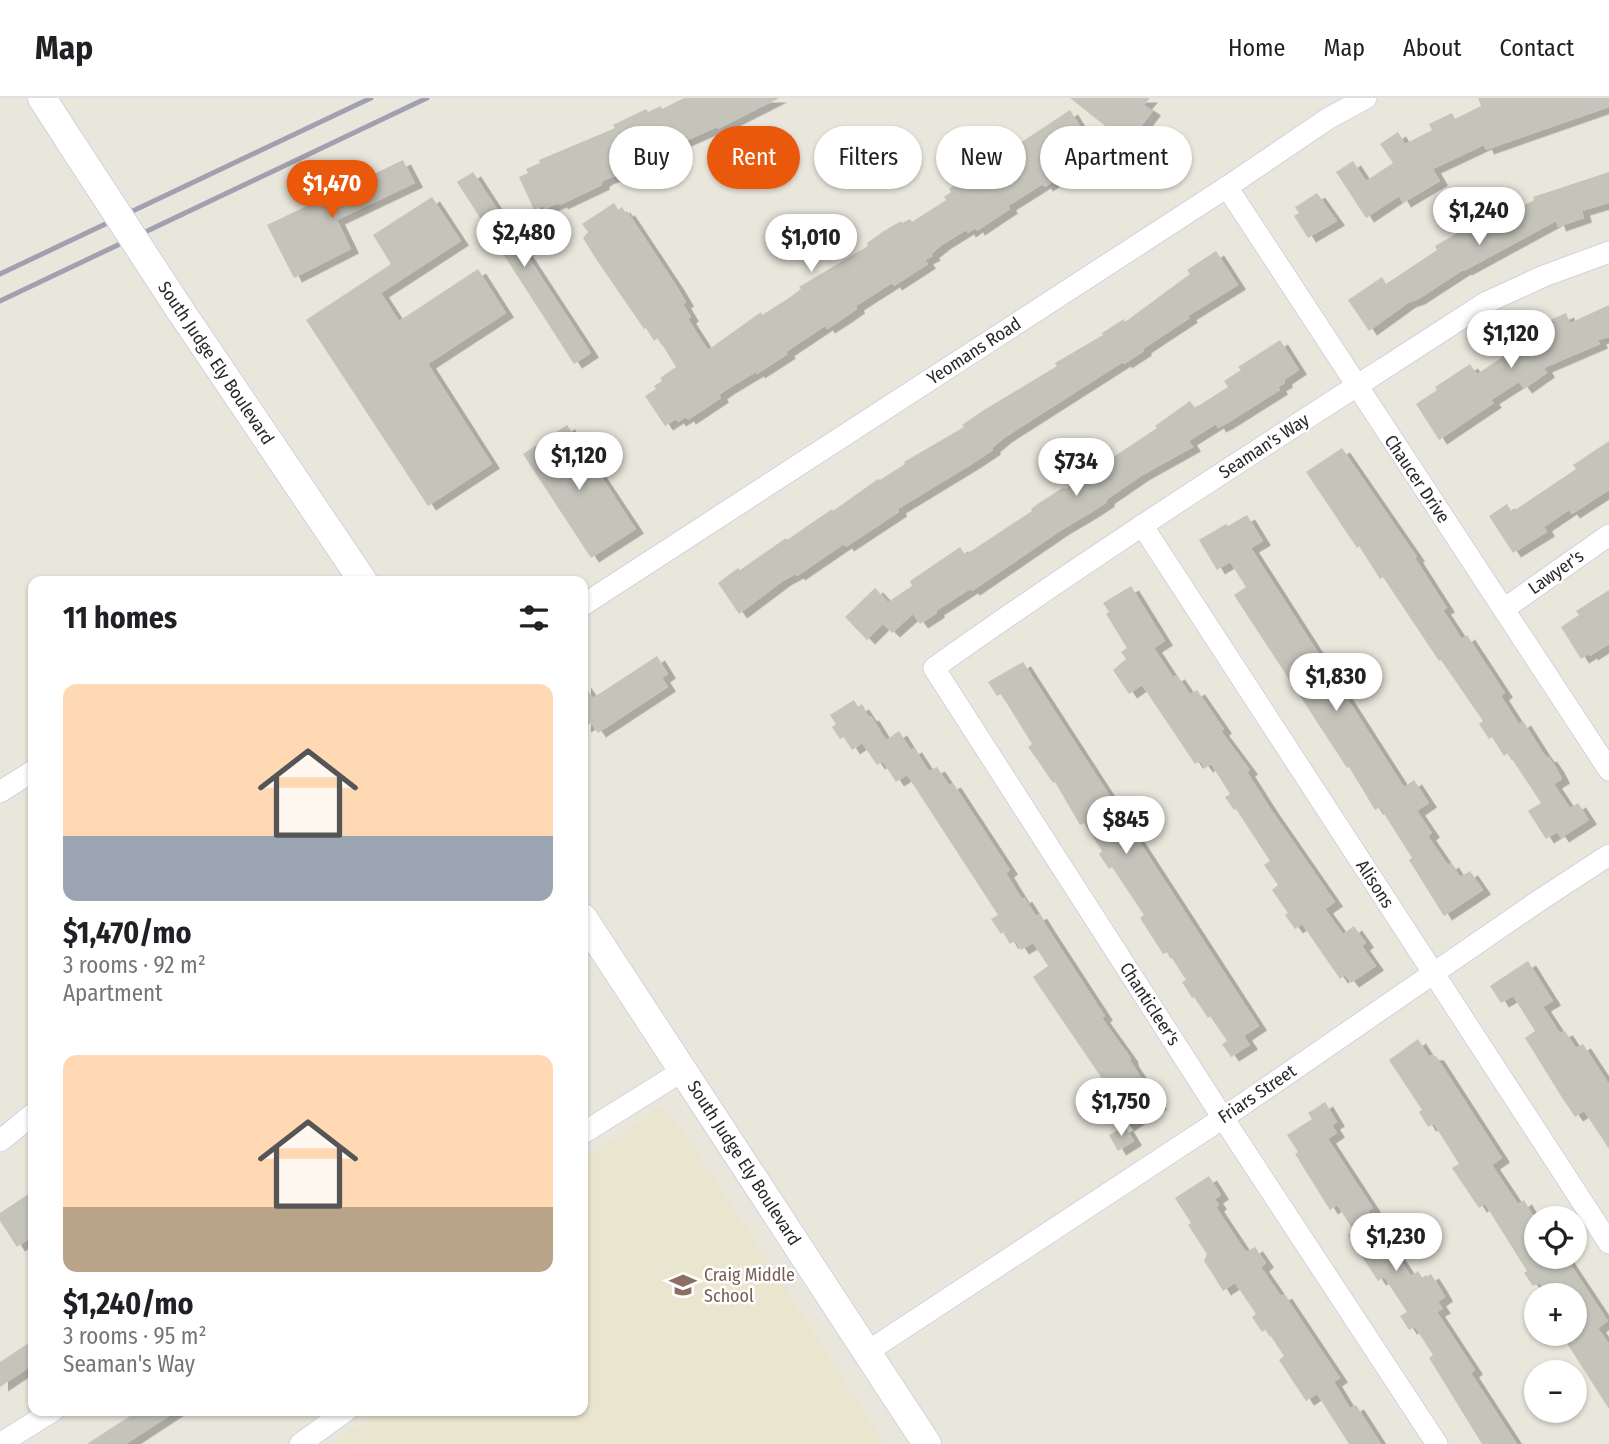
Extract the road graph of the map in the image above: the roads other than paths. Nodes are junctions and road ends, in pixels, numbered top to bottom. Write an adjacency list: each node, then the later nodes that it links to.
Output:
1 (42, 98): 8 (main road, South Judge Ely Boulevard, bridge)
2 (1366, 98): 3 (street, Yeomans Road)
3 (1227, 187): 5 (street, Chaucer Drive); 9 (street, Yeomans Road)
4 (1609, 252): 5 (street, Seaman's Way)
5 (1355, 387): 6 (street, Seaman's Way); 10 (street, Chaucer Drive)
6 (1142, 525): 11 (street, Seaman's Way); 17 (street, Alisons)
7 (1609, 535): 10 (street, Lawyer's)
8 (351, 576)
9 (588, 602)
10 (1504, 608): 12 (street, Chaucer Drive)
11 (934, 668): 20 (street, Chanticleer's)
12 (1609, 770)
13 (28, 774): 14 (street)
14 (0, 792)
15 (1609, 855): 17 (street, Friars Street)
16 (588, 926): 18 (main road, South Judge Ely Boulevard)
17 (1433, 974): 20 (street, Friars Street); 23 (street, Alisons)
18 (684, 1070): 21 (street); 24 (main road, South Judge Ely Boulevard)
19 (28, 1118): 22 (street)
20 (1223, 1118): 24 (street, Friars Street); 30 (street, Chanticleer's)
21 (588, 1130)
22 (0, 1141)
23 (1609, 1242)
24 (867, 1352): 29 (main road, South Judge Ely Boulevard)
25 (44, 1416): 27 (street)
26 (339, 1416): 28 (street)
27 (0, 1444)
28 (300, 1444)
29 (927, 1444)
30 (1437, 1444)

